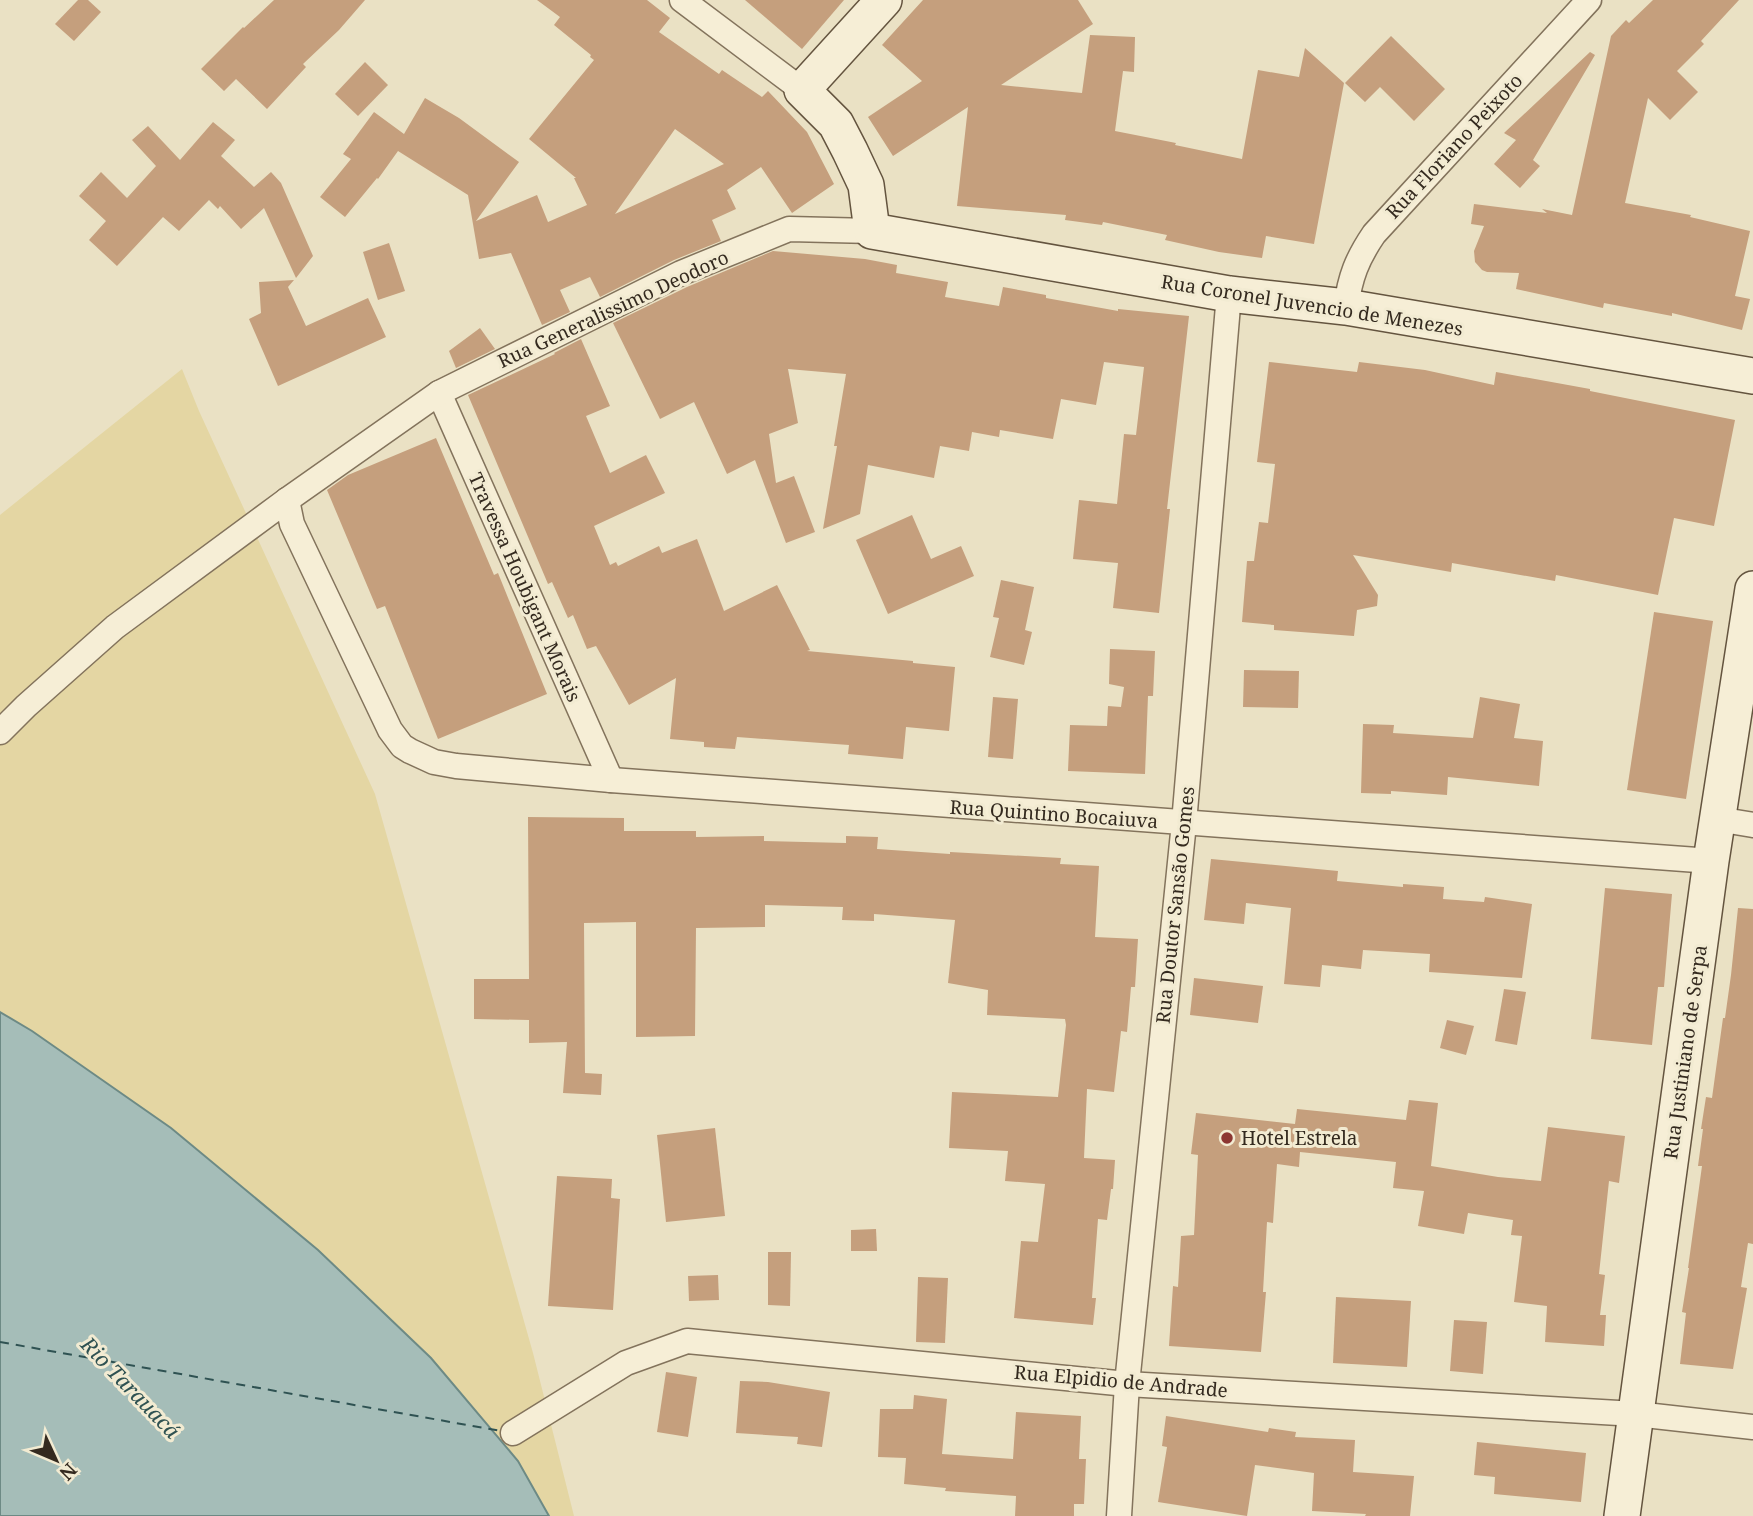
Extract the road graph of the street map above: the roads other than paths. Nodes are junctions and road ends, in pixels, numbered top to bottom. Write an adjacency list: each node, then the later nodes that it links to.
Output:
1 (682, 0): 4 (street)
2 (884, 0): 4 (street)
3 (1589, 0): 7 (street, Rua Floriano Peixoto)
4 (802, 90): 5 (street)
5 (872, 232): 6 (street, Rua Coronel Juvencio de Menezes); 9 (street, Rua Generalissimo Deodoro)
6 (1229, 294): 7 (street, Rua Coronel Juvencio de Menezes); 15 (street, Rua Doutor Sansão Gomes)
7 (1346, 307): 8 (street, Rua Coronel Juvencio de Menezes)
8 (1753, 376)
9 (439, 393): 10 (street, Rua Generalissimo Deodoro); 13 (street, Travessa Houbigant Morais)
10 (287, 500): 12 (street, Rua Generalissimo Deodoro); 13 (street, Rua Quintino Bocaiuva)
11 (1753, 589): 14 (street, Rua Justiniano de Serpa)
12 (0, 733)
13 (611, 780): 15 (street, Rua Quintino Bocaiuva)
14 (1717, 819): 16 (street); 17 (street, Rua Justiniano de Serpa)
15 (1184, 823): 17 (street, Rua Quintino Bocaiuva); 18 (street, Rua Doutor Sansão Gomes)
16 (1753, 825)
17 (1711, 861): 19 (street, Rua Justiniano de Serpa)
18 (1127, 1384): 19 (street, Rua Elpidio de Andrade); 21 (street, Rua Elpidio de Andrade); 22 (street, Rua Doutor Sansão Gomes)
19 (1636, 1414): 20 (street, Rua Elpidio de Andrade); 23 (street, Rua Justiniano de Serpa)
20 (1753, 1427)
21 (513, 1433)
22 (1119, 1516)
23 (1622, 1516)

